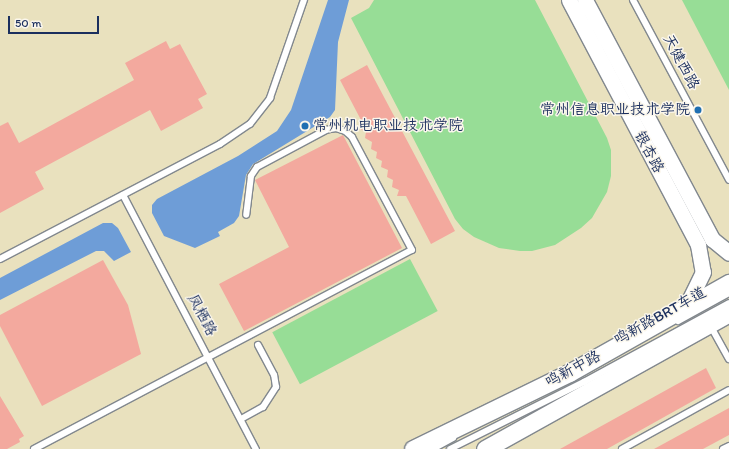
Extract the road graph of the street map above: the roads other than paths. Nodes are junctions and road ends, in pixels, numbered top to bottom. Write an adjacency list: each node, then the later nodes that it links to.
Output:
1 (304, 0): 6 (lane)
2 (569, 0): 13 (street, 银杏路)
3 (585, 0): 8 (street, 银杏路)
4 (633, 0): 5 (lane, 天健西路)
5 (729, 180)
6 (123, 195): 9 (lane); 19 (lane, 凤栖路)
7 (246, 215): 19 (lane)
8 (729, 253)
9 (0, 259)
10 (729, 283): 13 (main road, 鸣新中路)
11 (729, 293): 16 (lane, 鸣新路BRT车道)
12 (729, 303): 22 (lane, 鸣新路BRT车道)
13 (686, 307): 30 (main road, 鸣新中路)
14 (729, 313): 15 (main road, 鸣新中路)
15 (710, 324): 20 (lane); 21 (main road, 鸣新中路)
16 (669, 326)
17 (641, 342): 25 (lane, 鸣新路BRT车道)
18 (258, 345): 24 (lane)
19 (209, 357): 24 (lane, 凤栖路); 28 (lane)
20 (729, 359)
21 (612, 376): 22 (lane); 33 (main road, 鸣新中路)
22 (584, 382): 32 (lane, 鸣新路BRT车道)
23 (729, 390): 34 (lane)
24 (241, 419): 29 (lane, 凤栖路)
25 (468, 431)
26 (461, 434): 31 (lane)
27 (729, 446): 35 (lane)
28 (34, 449)
29 (256, 449)
30 (413, 449)
31 (433, 449)
32 (450, 449)
33 (485, 449)
34 (622, 449)
35 (723, 449)

